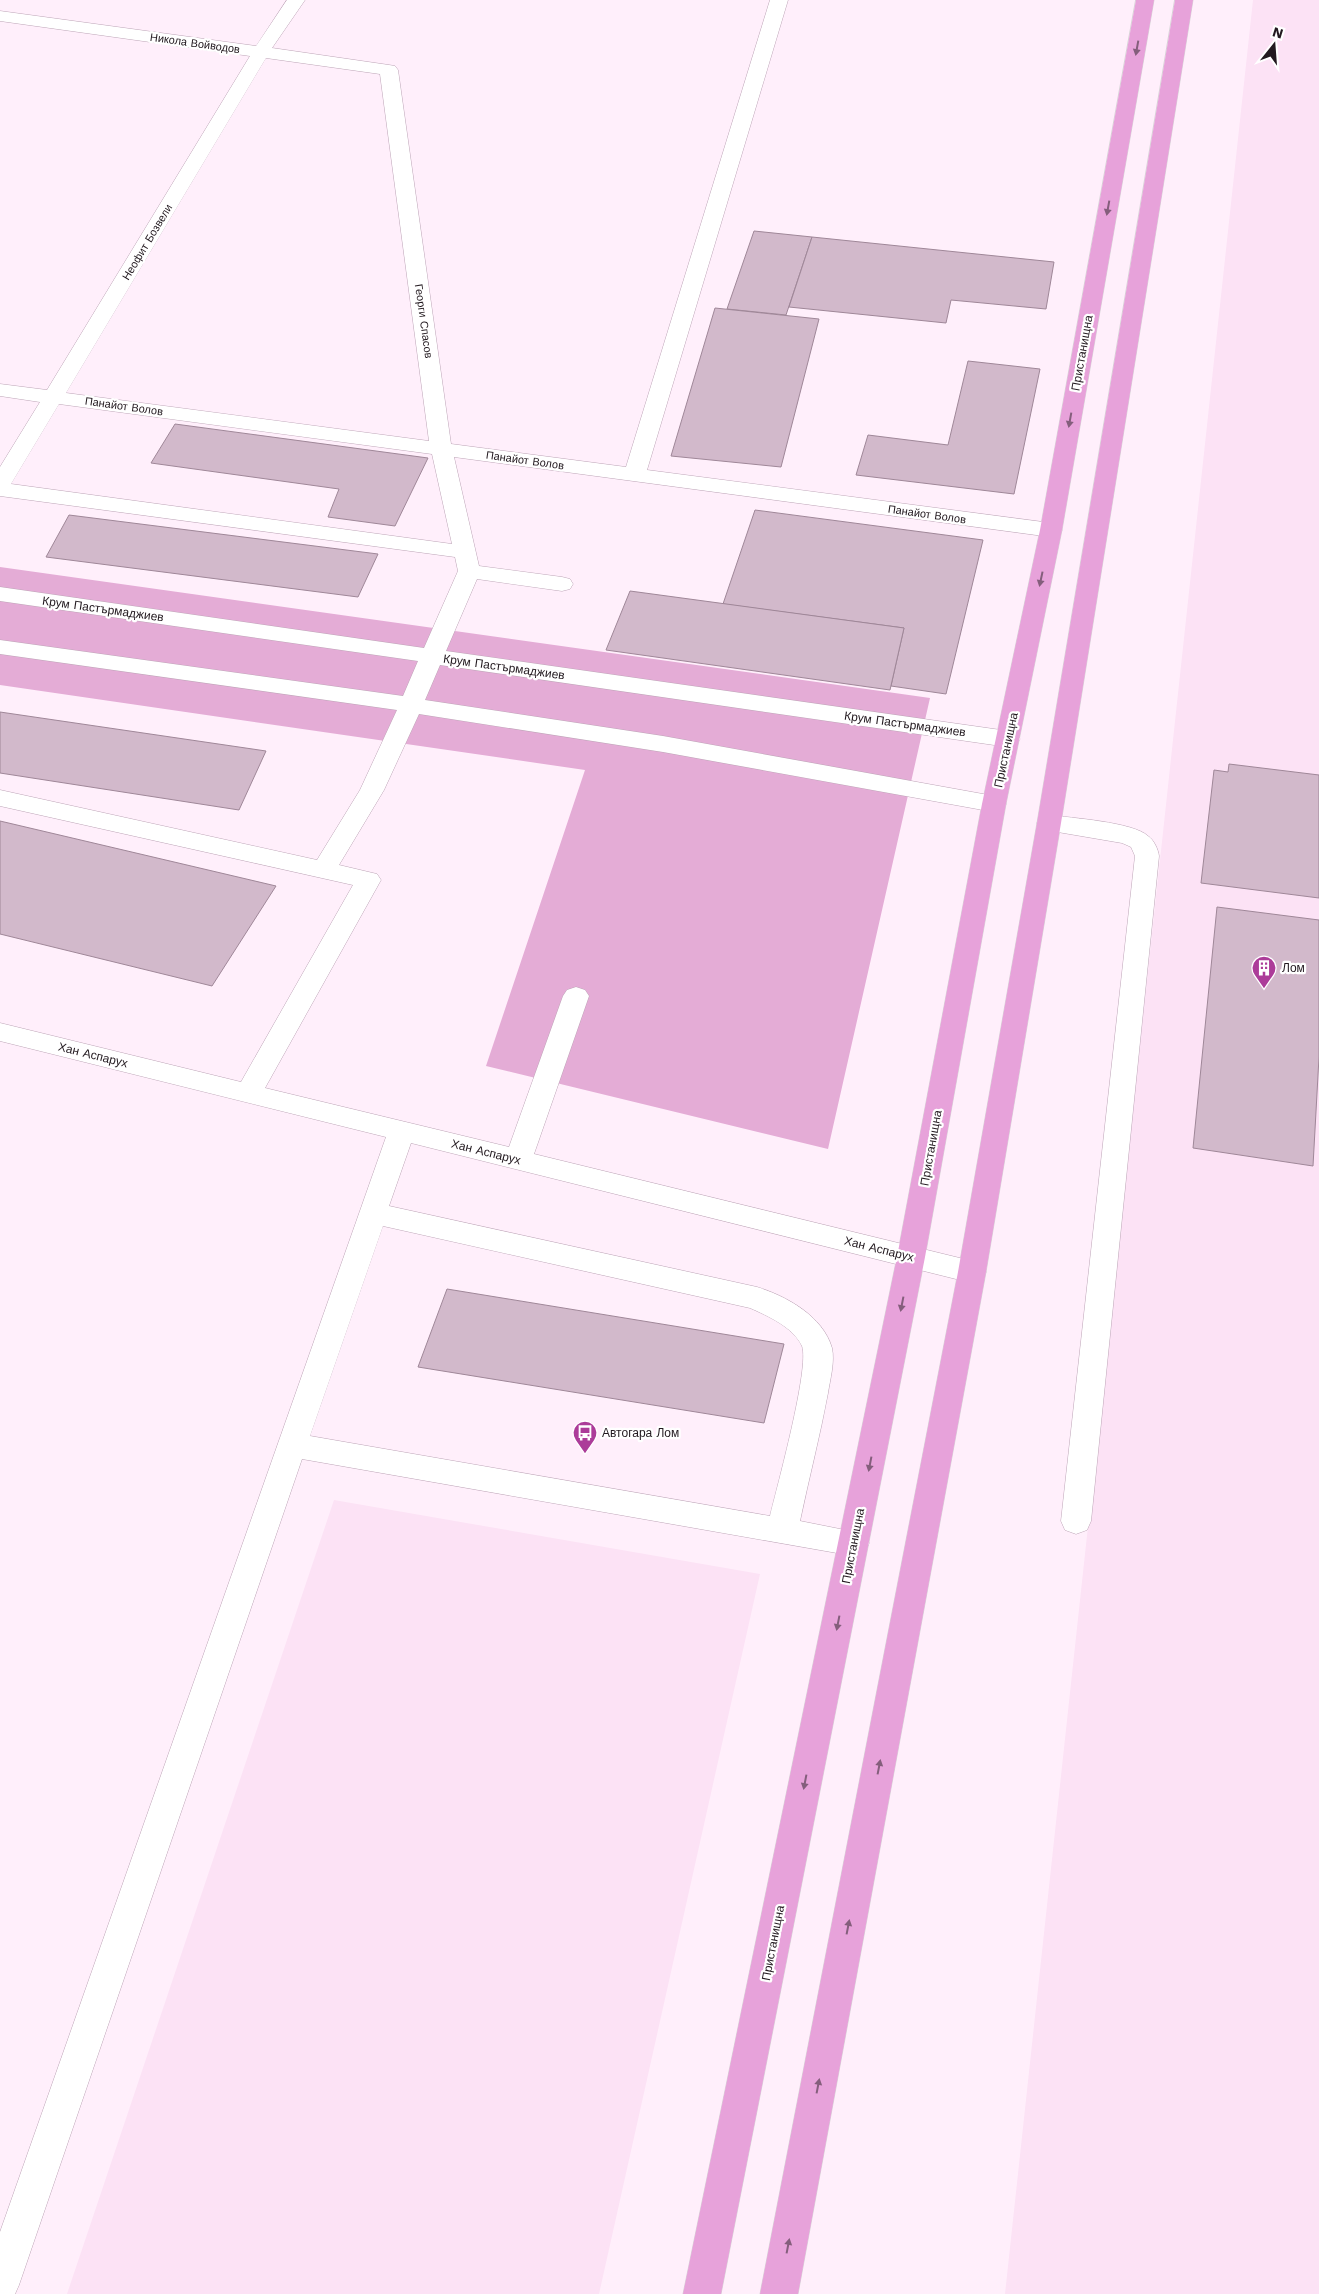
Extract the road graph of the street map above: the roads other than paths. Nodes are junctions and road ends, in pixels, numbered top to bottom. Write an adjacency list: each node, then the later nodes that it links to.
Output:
1 (296, 0): 6 (street, Неофит Бозвели)
2 (779, 0): 11 (street)
3 (1145, 0): 14 (main road, Пристанищна, one-way to 14)
4 (1184, 0): 24 (main road)
5 (0, 16): 6 (street, Никола Войводов)
6 (261, 52): 7 (street, Никола Войводов); 9 (street, Неофит Бозвели)
7 (389, 70): 10 (street, Георги Спасов)
8 (0, 390): 9 (street, Панайот Волов)
9 (54, 397): 10 (street, Панайот Волов); 12 (street, Неофит Бозвели)
10 (441, 448): 11 (street, Панайот Волов); 15 (street, Георги Спасов)
11 (634, 474): 14 (street, Панайот Волов)
12 (0, 485)
13 (0, 489): 15 (street)
14 (1051, 530): 21 (main road, Пристанищна, one-way to 21)
15 (467, 561): 16 (street); 19 (street)
16 (562, 584)
17 (0, 594): 19 (street, Крум Пастърмаджиев)
18 (0, 647): 20 (street)
19 (432, 656): 20 (street); 21 (street, Крум Пастърмаджиев)
20 (411, 705): 23 (street); 25 (street)
21 (1008, 739): 23 (main road, Пристанищна)
22 (0, 798): 25 (street)
23 (994, 804): 32 (main road, Пристанищна)
24 (1050, 823): 33 (main road); 35 (street)
25 (324, 870): 28 (street)
26 (576, 996): 30 (street)
27 (0, 1032): 28 (street, Хан Аспарух)
28 (248, 1093): 29 (street, Хан Аспарух)
29 (401, 1132): 30 (street, Хан Аспарух); 31 (street)
30 (518, 1160): 32 (street, Хан Аспарух)
31 (373, 1213): 34 (street); 36 (street)
32 (911, 1257): 33 (street, Хан Аспарух); 37 (main road, Пристанищна, one-way to 37)
33 (972, 1272): 40 (main road, one-way to 33)
34 (292, 1445): 36 (street); 38 (street)
35 (1076, 1521)
36 (782, 1530): 37 (street)
37 (854, 1543): 39 (main road, Пристанищна, one-way to 39)
38 (0, 2285)
39 (702, 2294)
40 (779, 2294)

